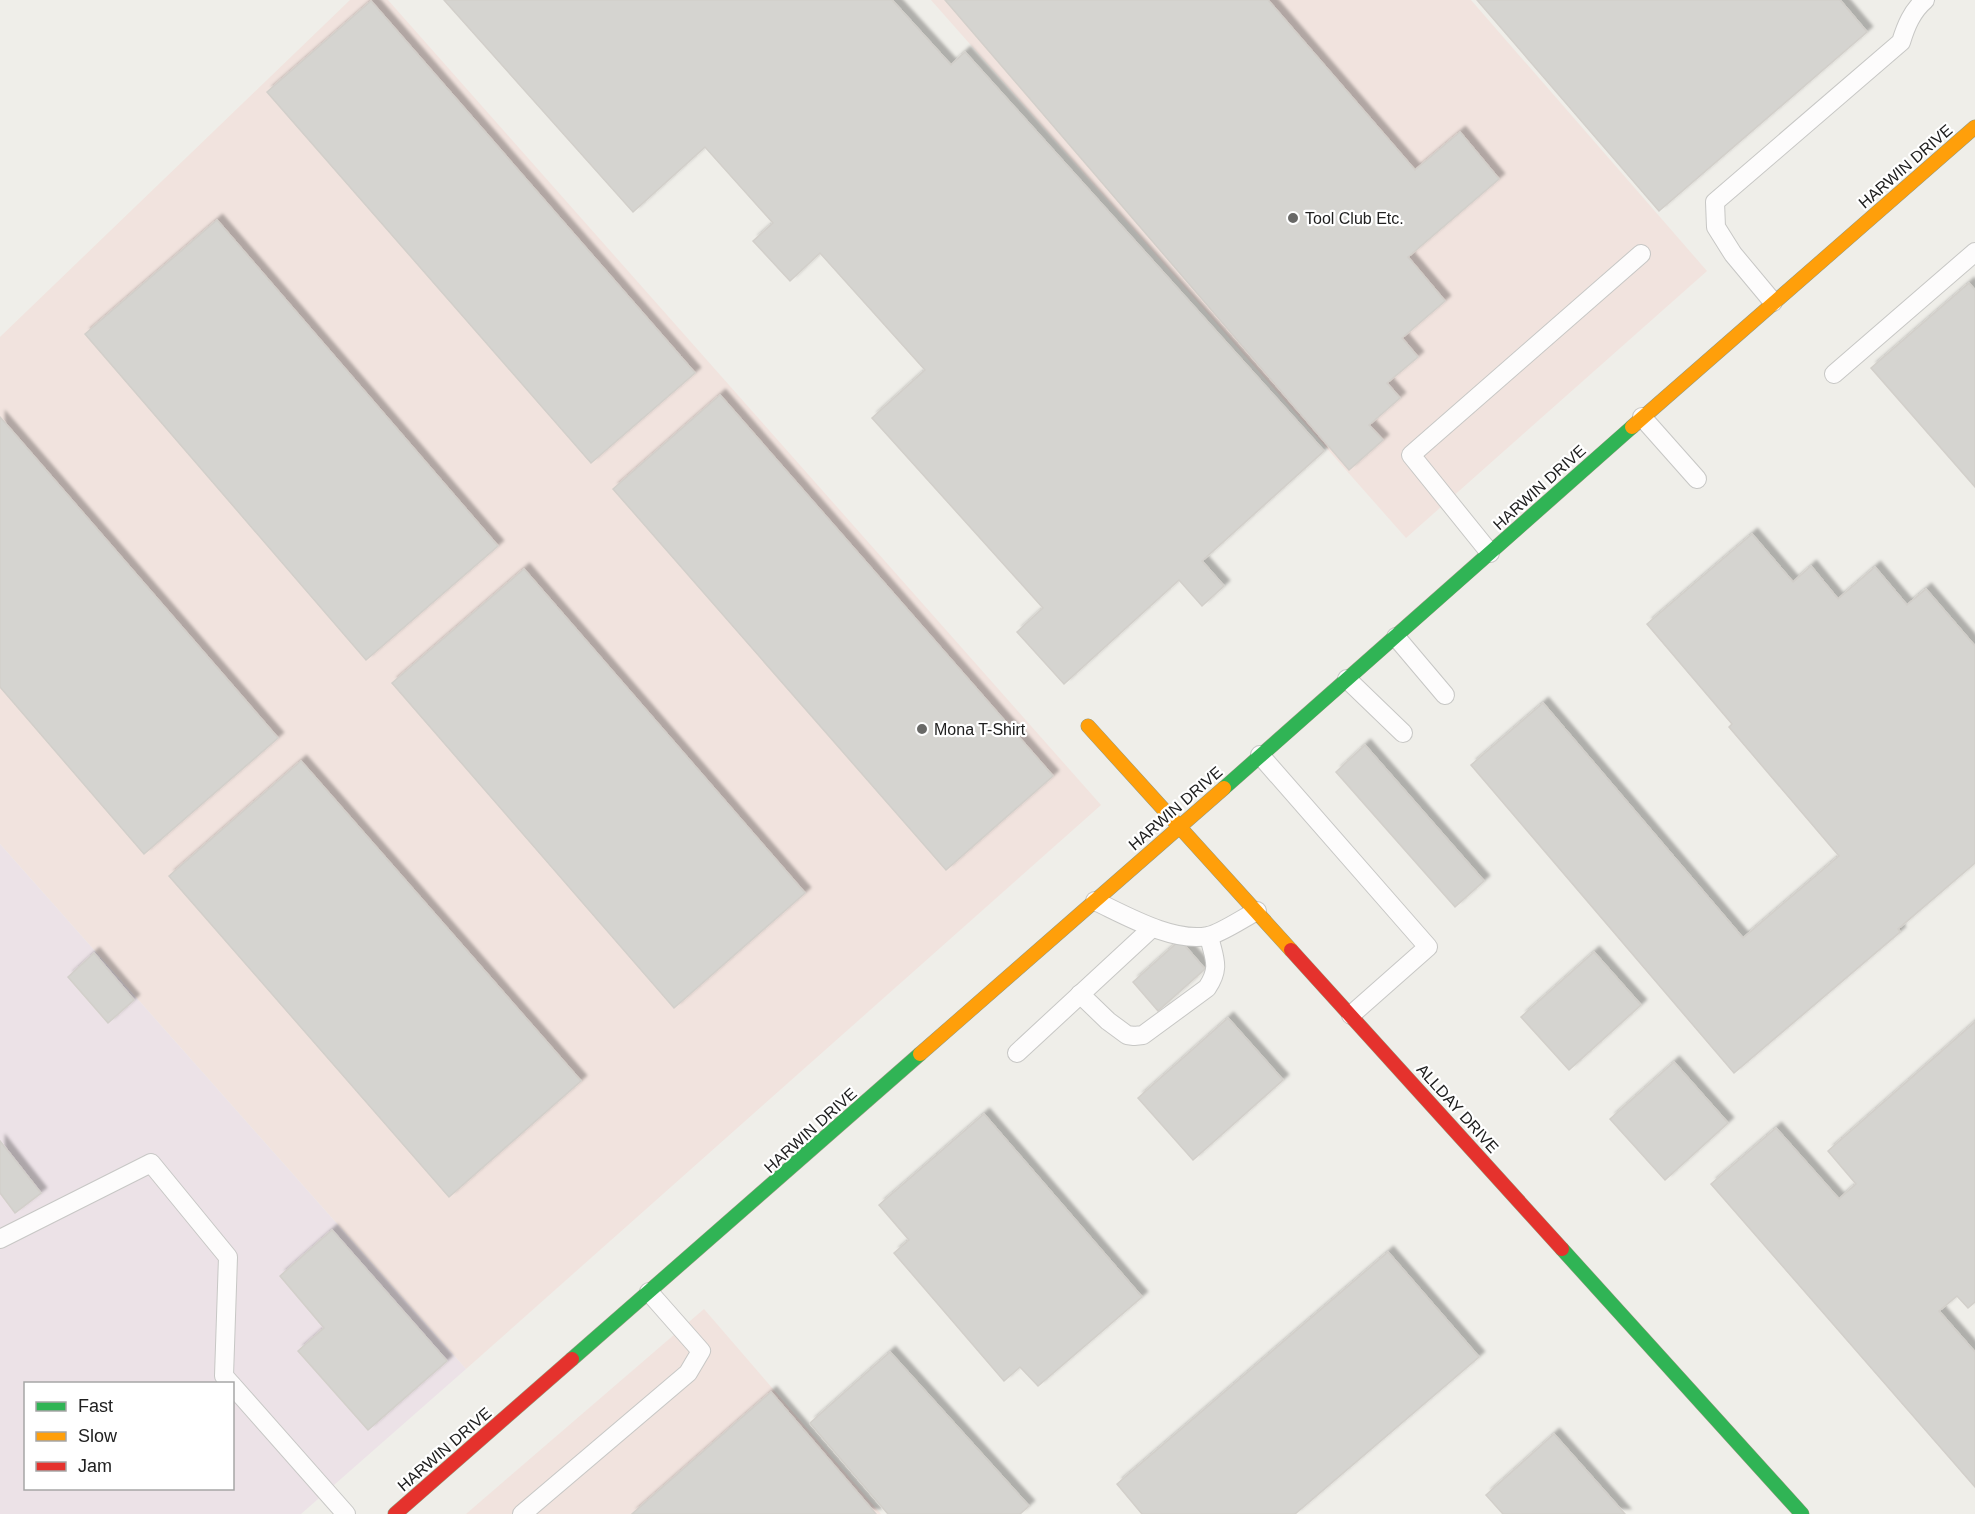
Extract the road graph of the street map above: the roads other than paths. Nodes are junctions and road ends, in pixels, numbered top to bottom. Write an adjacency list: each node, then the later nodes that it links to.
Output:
1 (1925, 0): 5 (lane)
2 (1975, 127): 5 (main road, HARWIN DRIVE)
3 (1975, 252): 6 (lane)
4 (1641, 254): 9 (lane)
5 (1773, 302): 7 (main road, HARWIN DRIVE)
6 (1834, 374)
7 (1642, 417): 8 (lane); 9 (main road, HARWIN DRIVE)
8 (1697, 479)
9 (1490, 553): 10 (main road, HARWIN DRIVE)
10 (1396, 637): 11 (main road, HARWIN DRIVE); 12 (lane)
11 (1347, 679): 14 (lane); 15 (main road, HARWIN DRIVE)
12 (1445, 695)
13 (1088, 726): 16 (main road, ALLDAY DRIVE)
14 (1403, 733)
15 (1260, 755): 16 (main road, HARWIN DRIVE); 22 (lane)
16 (1180, 826): 17 (main road, HARWIN DRIVE); 18 (main road, ALLDAY DRIVE)
17 (1095, 901): 19 (lane); 25 (main road, HARWIN DRIVE)
18 (1257, 911): 20 (lane); 22 (main road, ALLDAY DRIVE)
19 (1152, 928): 20 (lane); 21 (lane)
20 (1209, 936): 21 (lane)
21 (1080, 994): 23 (lane)
22 (1351, 1015): 31 (main road, ALLDAY DRIVE)
23 (1017, 1053)
24 (0, 1239): 26 (lane)
25 (649, 1292): 29 (main road, HARWIN DRIVE); 30 (lane)
26 (230, 1382)
27 (234, 1386): 28 (lane)
28 (346, 1514)
29 (395, 1514)
30 (522, 1514)
31 (1802, 1514)

